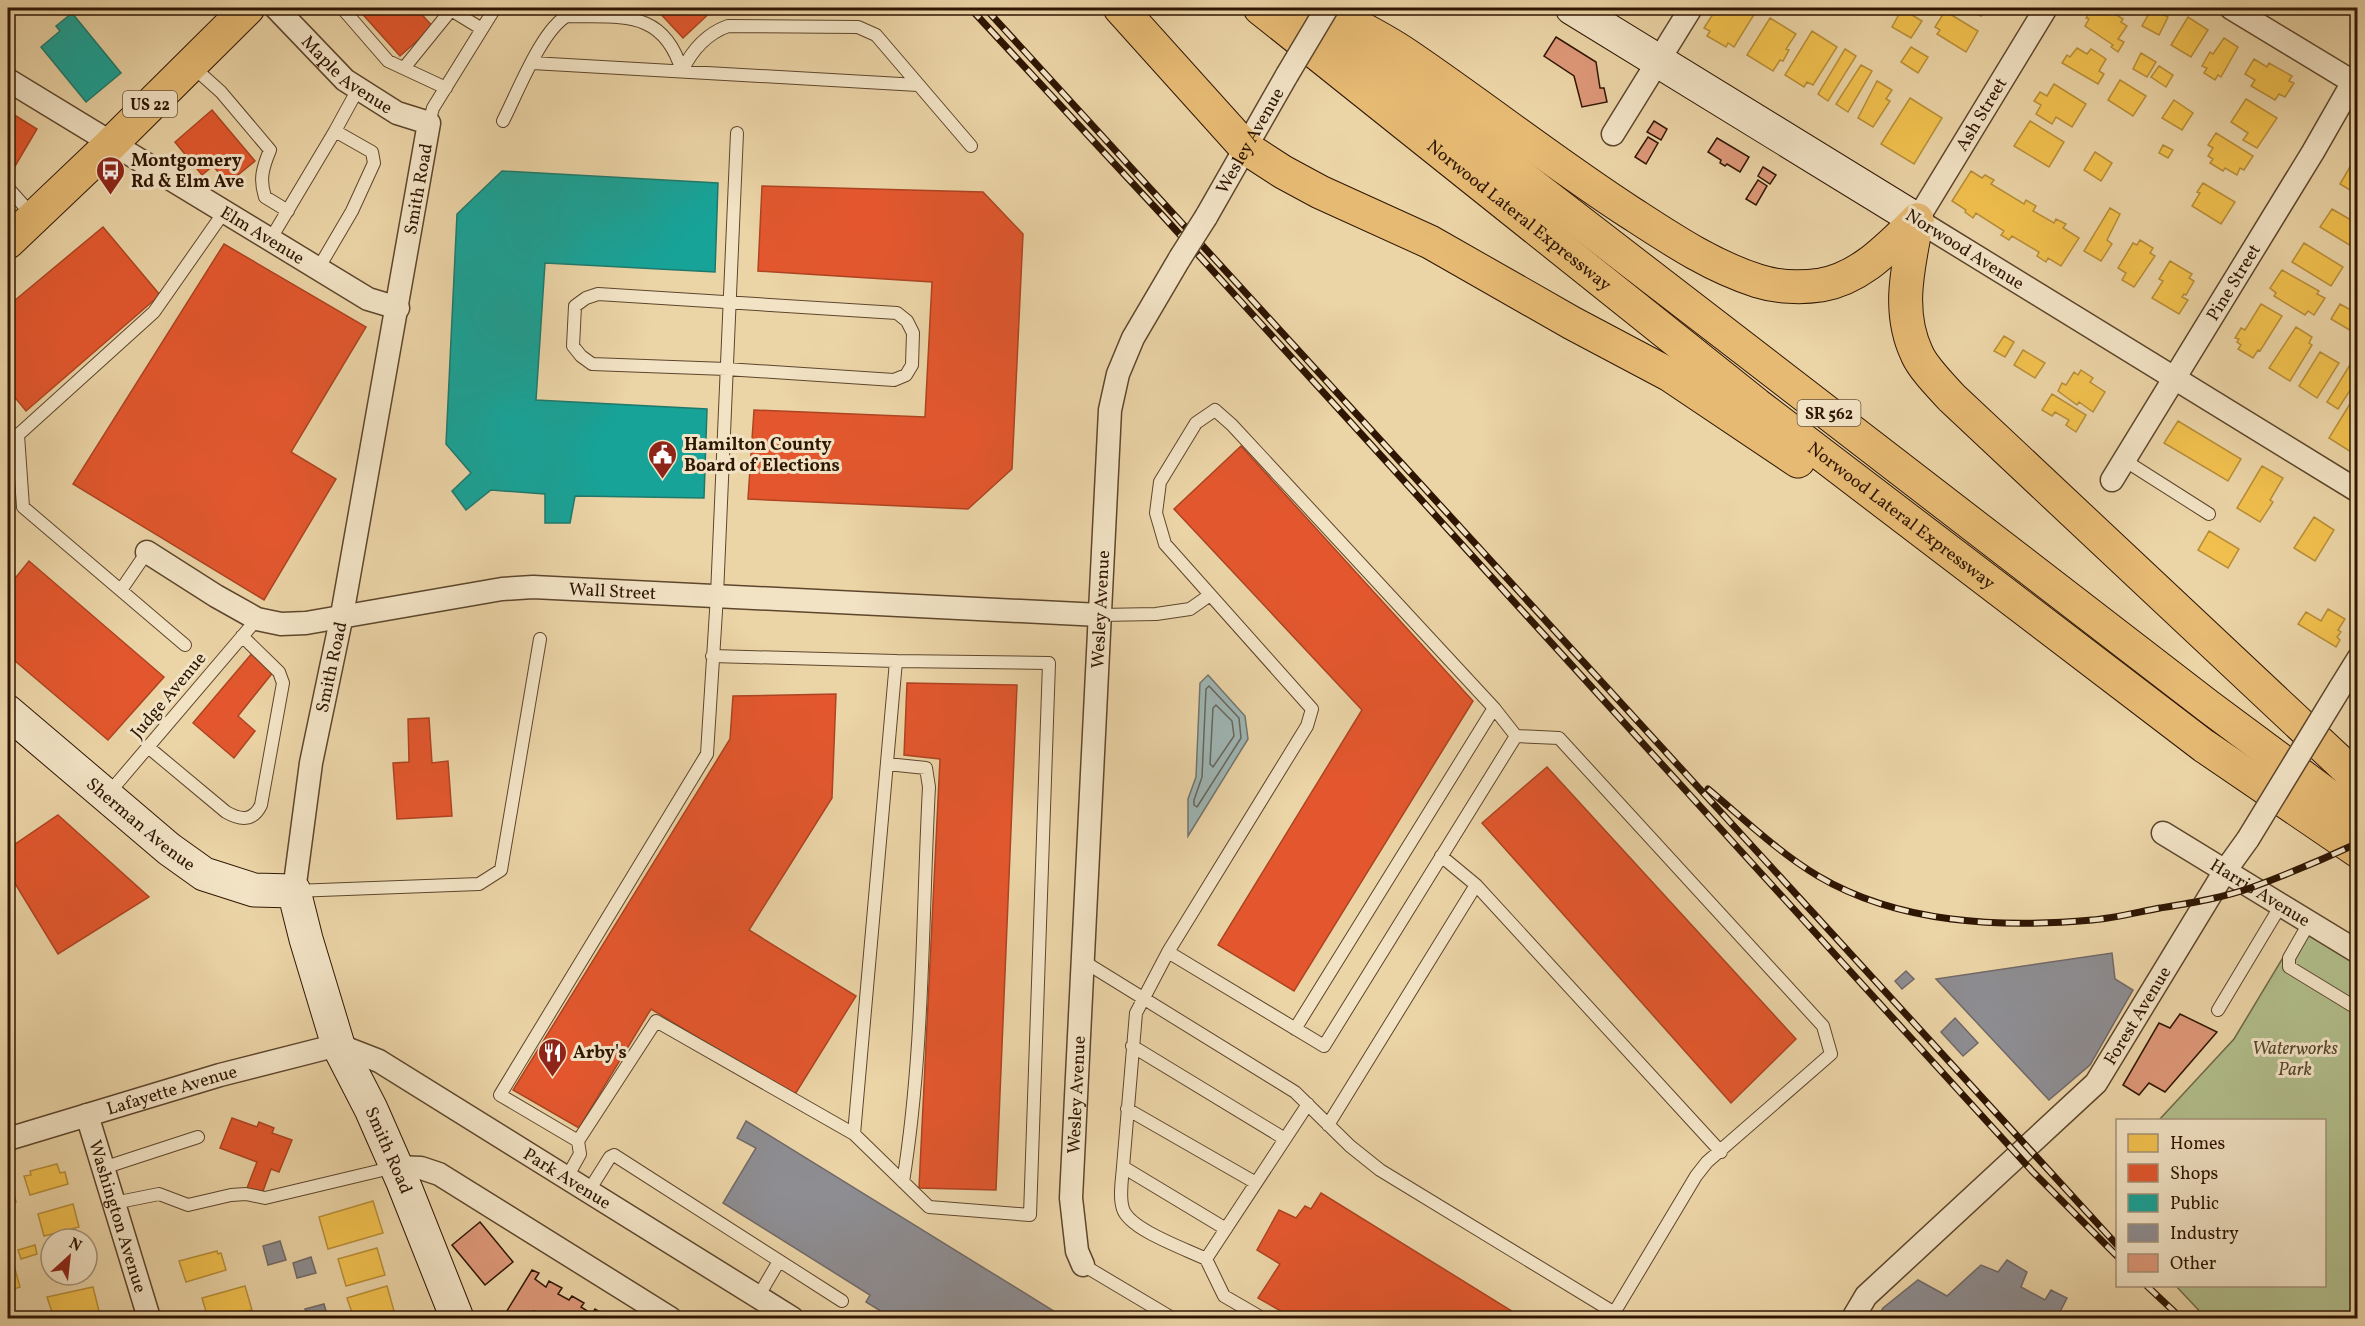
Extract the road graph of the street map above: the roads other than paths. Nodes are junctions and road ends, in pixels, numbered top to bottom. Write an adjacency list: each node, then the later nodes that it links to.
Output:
1 (248, 8): 17 (main road, US 22)
2 (276, 8): 24 (street, Maple Avenue)
3 (342, 8): 18 (lane)
4 (495, 8): 14 (lane, Smith Road)
5 (1120, 8): 32 (main road)
6 (1260, 8): 53 (main road, Norwood Lateral Expressway / SR 562)
7 (1305, 8): 70 (main road, Norwood Lateral Expressway / SR 562)
8 (1327, 8): 32 (street, Wesley Avenue, bridge); 37 (main road)
9 (1572, 8): 15 (main road, Norwood Avenue)
10 (1691, 8): 15 (street)
11 (2046, 8): 37 (street, Ash Street)
12 (2231, 8): 21 (street)
13 (450, 9): 14 (lane); 18 (lane)
14 (482, 29): 23 (lane, Smith Road)
15 (1659, 60): 29 (street); 37 (main road, Norwood Avenue)
16 (532, 63): 19 (lane); 19 (lane); 25 (lane)
17 (190, 64): 30 (main road, US 22); 34 (lane)
18 (404, 68): 23 (lane)
19 (682, 71): 22 (lane); 22 (lane)
20 (8, 80): 30 (street, Elm Avenue)
21 (2355, 84): 44 (street, Pine Street)
22 (918, 85): 31 (lane)
23 (446, 88): 26 (lane, Smith Road)
24 (358, 89): 26 (street, Maple Avenue); 27 (lane)
25 (503, 121)
26 (429, 123): 42 (street, Smith Road)
27 (335, 131): 34 (lane); 40 (lane)
28 (737, 133): 41 (lane)
29 (1613, 134)
30 (111, 144): 35 (street, Elm Avenue); 36 (main road, US 22)
31 (971, 146)
32 (1246, 148): 53 (main road); 55 (street, Wesley Avenue, bridge)
33 (8, 188): 36 (lane)
34 (288, 211): 38 (lane)
35 (224, 212): 38 (street, Elm Avenue); 50 (lane)
36 (34, 217): 39 (main road, US 22)
37 (1917, 219): 44 (street, Norwood Avenue); 68 (main road)
38 (270, 240): 40 (street, Elm Avenue)
39 (8, 242)
40 (318, 269): 42 (street, Elm Avenue)
41 (729, 302): 43 (lane); 43 (lane); 43 (lane)
42 (398, 308): 54 (street, Smith Road)
43 (726, 369): 51 (lane)
44 (2174, 378): 45 (street, Pine Street); 47 (street, Norwood Avenue)
45 (2124, 460): 46 (street, Pine Street); 48 (lane)
46 (2112, 480)
47 (2358, 491)
48 (2209, 514)
49 (147, 552): 50 (lane); 56 (street, Wall Street)
50 (121, 590): 59 (lane)
51 (717, 595): 54 (street, Wall Street); 55 (street, Wall Street); 60 (lane)
52 (1210, 595): 55 (lane); 63 (lane); 79 (lane)
53 (2007, 596): 72 (main road, Norwood Lateral Expressway / SR 562)
54 (342, 615): 56 (street, Wall Street); 76 (street, Smith Road)
55 (1100, 615): 81 (street, Wesley Avenue)
56 (257, 619): 57 (lane, Judge Avenue)
57 (242, 636): 66 (lane, Judge Avenue); 66 (lane)
58 (540, 639): 76 (lane)
59 (185, 645)
60 (712, 656): 62 (lane); 96 (lane)
61 (2358, 659): 74 (street, Forest Avenue, bridge)
62 (896, 660): 67 (lane); 102 (lane)
63 (1494, 708): 65 (lane); 85 (lane)
64 (8, 712): 69 (main road, Sherman Avenue)
65 (1516, 736): 73 (lane); 97 (lane)
66 (148, 747): 69 (lane, Judge Avenue)
67 (887, 764): 92 (lane); 102 (lane)
68 (2358, 779)
69 (108, 795): 76 (main road, Sherman Avenue)
70 (2358, 813)
71 (2163, 833): 74 (street, Harris Avenue)
72 (2358, 851)
73 (1441, 856): 75 (lane); 85 (lane)
74 (2225, 871): 77 (street, Harris Avenue); 119 (street, Forest Avenue)
75 (1476, 885): 91 (lane); 97 (lane)
76 (294, 891): 86 (main road, Smith Road)
77 (2281, 905): 78 (street, Harris Avenue); 84 (lane)
78 (2309, 923): 80 (street, Harris Avenue); 83 (lane)
79 (1168, 952): 82 (lane); 85 (lane)
80 (2358, 952)
81 (1083, 961): 82 (lane); 109 (street, Wesley Avenue)
82 (1143, 998): 87 (lane); 88 (lane)
83 (2358, 1009)
84 (2218, 1010)
85 (1295, 1029)
86 (338, 1045): 90 (street, Lafayette Avenue); 98 (main road, Smith Road); 101 (street, Park Avenue)
87 (1132, 1046): 89 (lane); 95 (lane)
88 (1308, 1104): 91 (lane); 95 (lane)
89 (1126, 1109): 99 (lane); 103 (lane)
90 (87, 1115): 94 (street, Lafayette Avenue); 100 (street, Washington Avenue)
91 (1328, 1125): 112 (lane)
92 (854, 1134): 96 (lane); 102 (lane)
93 (198, 1137): 100 (lane)
94 (8, 1139)
95 (1285, 1139): 103 (lane)
96 (578, 1141): 101 (lane)
97 (1721, 1152): 112 (lane)
98 (396, 1167): 105 (lane); 114 (main road, Smith Road); 115 (street)
99 (1123, 1167): 106 (lane); 107 (lane)
100 (103, 1168): 105 (street, Washington Avenue)
101 (566, 1179): 104 (street, Park Avenue)
102 (903, 1182)
103 (1256, 1183): 106 (lane)
104 (588, 1192): 108 (lane); 110 (street, Park Avenue)
105 (114, 1203): 113 (street, Washington Avenue)
106 (1226, 1229): 107 (lane)
107 (1206, 1259): 118 (lane)
108 (779, 1261): 110 (lane); 111 (lane)
109 (1083, 1265): 117 (lane)
110 (758, 1297): 116 (street, Park Avenue)
111 (842, 1301)
112 (1619, 1316)
113 (149, 1318)
114 (457, 1318)
115 (670, 1318)
116 (792, 1318)
117 (1168, 1318)
118 (1262, 1318)
119 (1853, 1318)

